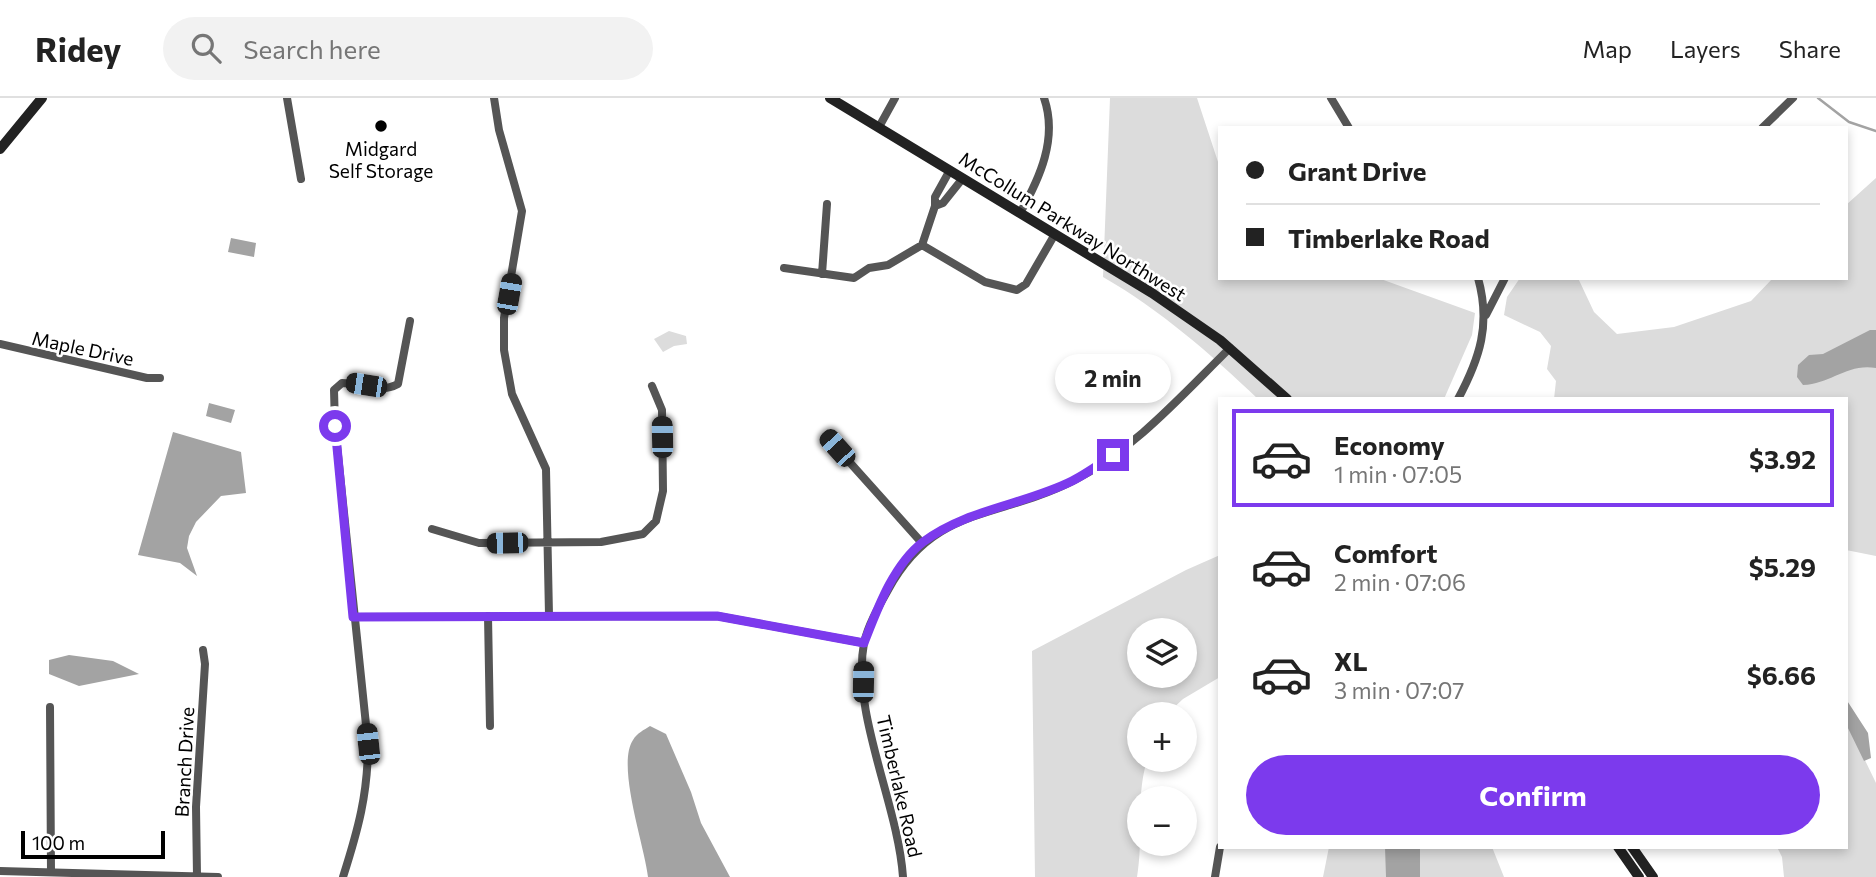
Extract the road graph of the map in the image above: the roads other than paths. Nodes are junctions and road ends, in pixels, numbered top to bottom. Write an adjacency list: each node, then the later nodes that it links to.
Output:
1 (43, 98): 12 (street)
2 (287, 98): 15 (street)
3 (494, 98): 35 (street)
4 (830, 98): 11 (street, McCollum Parkway Northwest)
5 (895, 98): 11 (street)
6 (1044, 98): 18 (street)
7 (1331, 98): 9 (street)
8 (1793, 98): 10 (street)
9 (1348, 126)
10 (1764, 126)
11 (879, 127): 13 (street, McCollum Parkway Northwest)
12 (0, 149)
13 (950, 170): 14 (street, McCollum Parkway Northwest); 17 (street)
14 (963, 178): 17 (street); 18 (street, McCollum Parkway Northwest)
15 (301, 179)
16 (827, 204): 22 (street)
17 (935, 206): 20 (street)
18 (1020, 213): 19 (street, McCollum Parkway Northwest)
19 (1055, 234): 20 (street); 28 (street, McCollum Parkway Northwest)
20 (922, 245): 22 (street)
21 (784, 268): 22 (street)
22 (822, 274)
23 (1478, 280): 25 (street)
24 (1505, 280): 25 (street)
25 (1486, 315): 32 (street)
26 (410, 321): 39 (street)
27 (0, 344): 29 (street, Maple Drive)
28 (1230, 348): 31 (street, McCollum Parkway Northwest); 36 (street, Timberlake Road)
29 (160, 378)
30 (652, 386): 35 (street)
31 (1285, 397)
32 (1459, 397)
33 (827, 437): 36 (street)
34 (432, 528): 35 (street)
35 (548, 542): 37 (street)
36 (922, 543): 40 (street, Timberlake Road)
37 (549, 615): 38 (street); 40 (street)
38 (488, 616): 39 (street); 43 (street)
39 (353, 617): 51 (street)
40 (864, 643): 52 (street, Timberlake Road)
41 (203, 650): 49 (street, Branch Drive)
42 (50, 707): 48 (street)
43 (491, 726)
44 (1220, 849): 53 (street)
45 (1619, 849): 54 (street)
46 (1633, 849): 55 (street)
47 (0, 871): 48 (street)
48 (51, 872): 49 (street)
49 (197, 876): 50 (street)
50 (218, 877)
51 (342, 877)
52 (904, 877)
53 (1215, 877)
54 (1639, 877)
55 (1653, 877)

